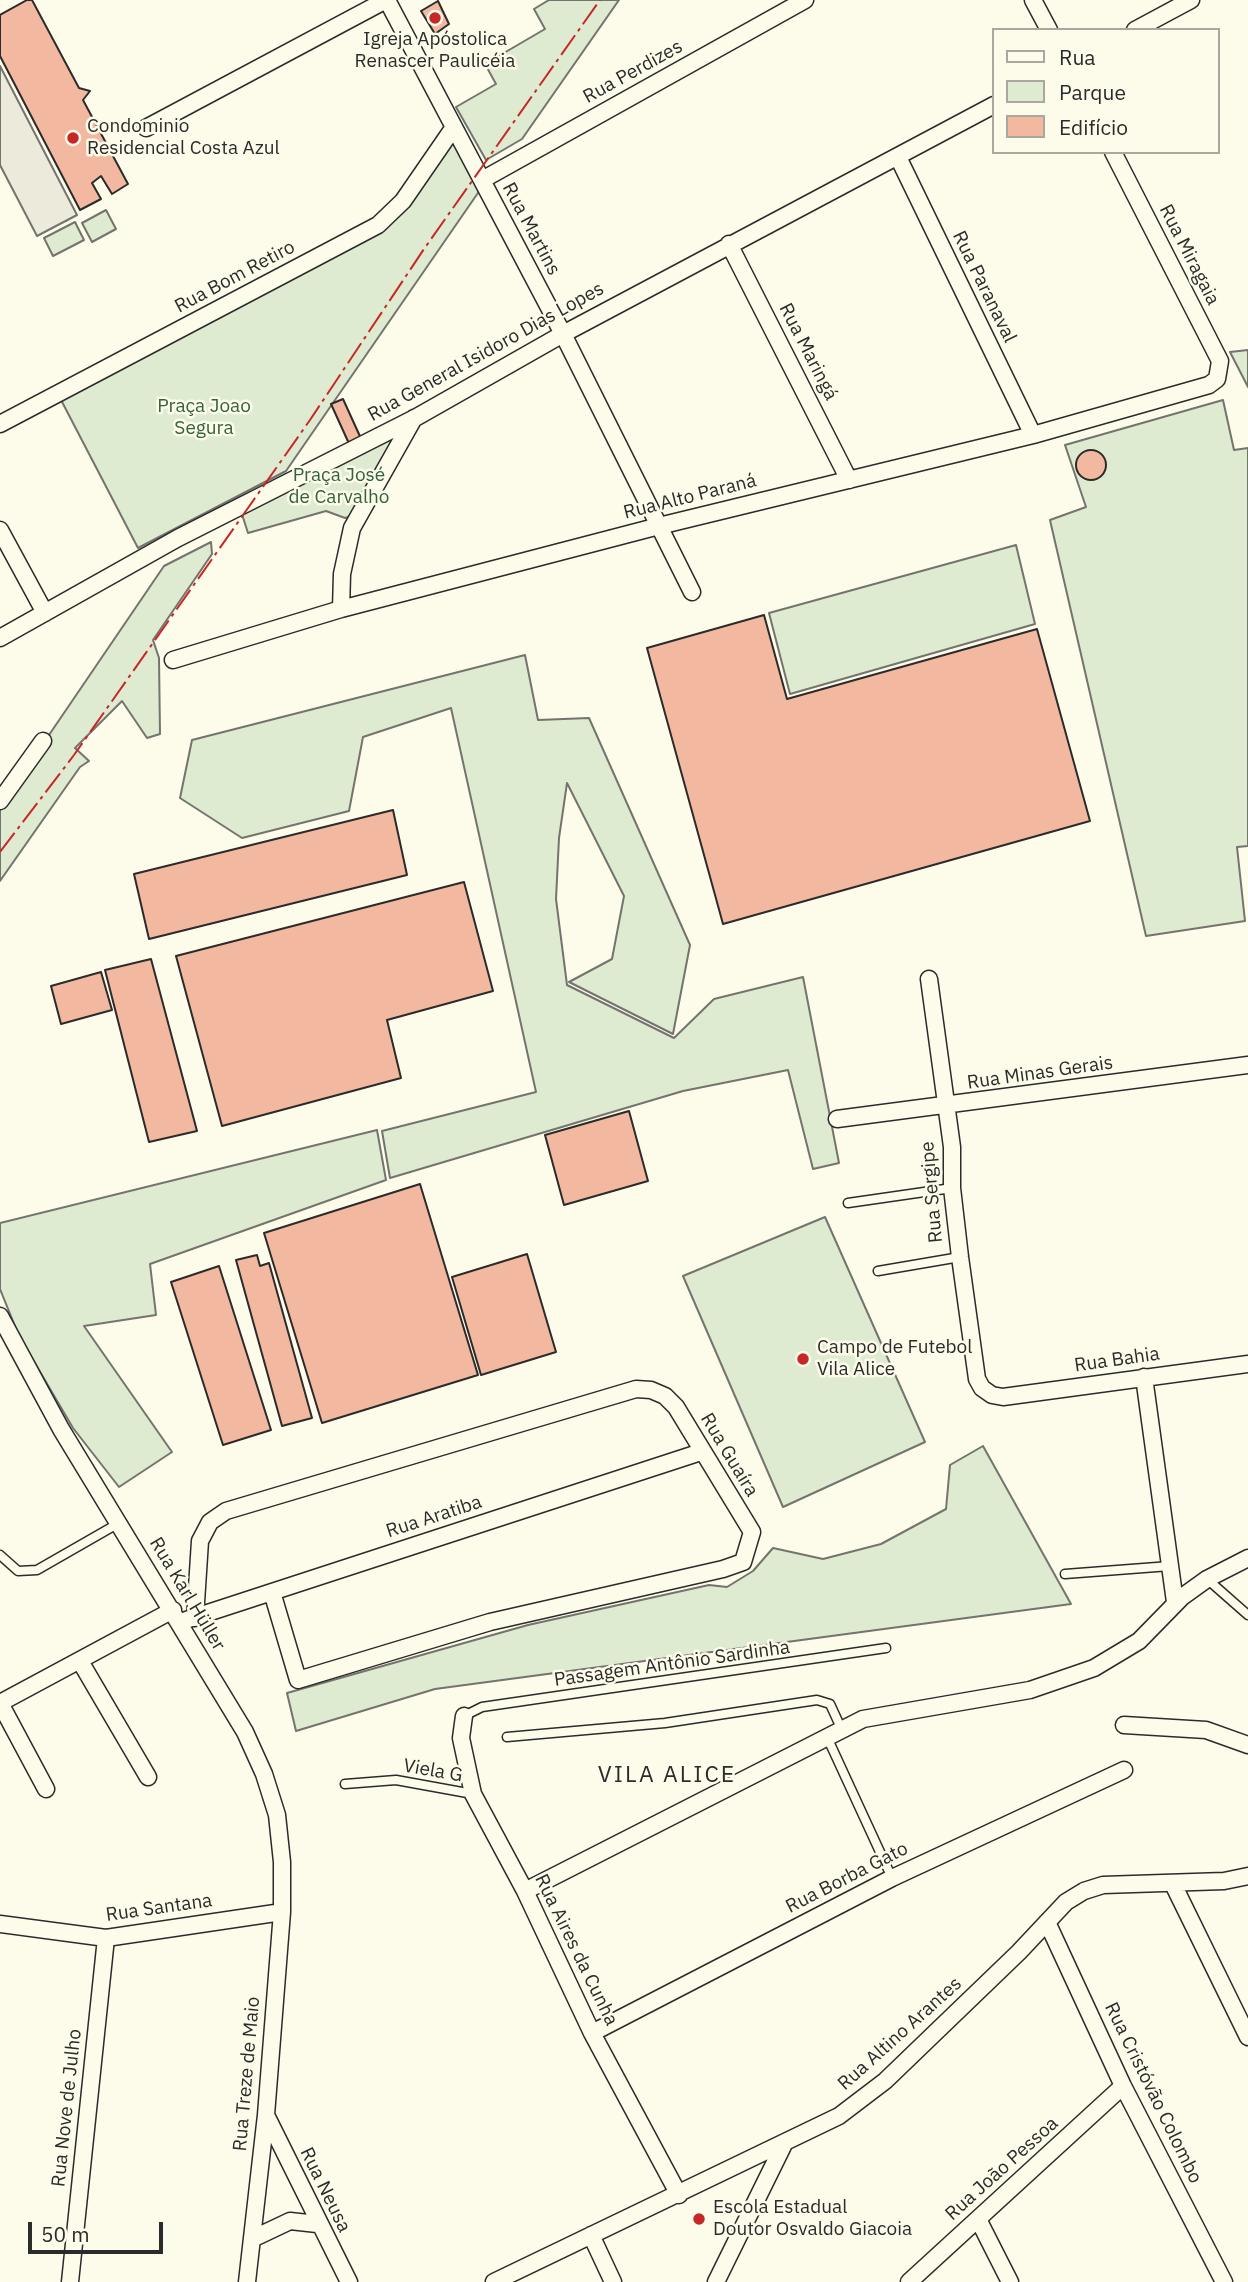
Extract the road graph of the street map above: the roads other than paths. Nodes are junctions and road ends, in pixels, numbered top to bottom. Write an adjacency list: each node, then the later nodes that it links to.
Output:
1 (386, 0): 8 (street, Rua Martins); 9 (street)
2 (805, 0): 12 (street, Rua Perdizes)
3 (1034, 0): 5 (street)
4 (1191, 0): 6 (street)
5 (1048, 28)
6 (1139, 28)
7 (992, 106): 11 (street, Rua General Isidoro Dias Lopes)
8 (454, 127): 12 (street, Rua Martins); 17 (street, Rua Bom Retiro)
9 (146, 128)
10 (1114, 154): 15 (street, Rua Miragaia)
11 (898, 157): 13 (street, Rua General Isidoro Dias Lopes); 18 (street, Rua Paranaval)
12 (482, 180): 14 (street, Rua Martins)
13 (729, 244): 14 (street, Rua General Isidoro Dias Lopes); 19 (street, Rua Maringá)
14 (563, 334): 16 (street, Rua General Isidoro Dias Lopes); 20 (street, Rua Martins)
15 (1217, 379): 18 (street, Rua Alto Paraná)
16 (415, 418): 23 (street); 24 (street, Rua General Isidoro Dias Lopes)
17 (0, 424)
18 (1032, 435): 19 (street, Rua Alto Paraná)
19 (849, 480): 20 (street, Rua Alto Paraná)
20 (659, 526): 22 (street, Rua Martins); 23 (street, Rua Alto Paraná)
21 (0, 530): 24 (street)
22 (692, 592)
23 (341, 609): 26 (street, Rua Alto Paraná)
24 (45, 613): 25 (street, Rua General Isidoro Dias Lopes)
25 (0, 638)
26 (173, 660)
27 (43, 741): 28 (street)
28 (0, 801)
29 (929, 979): 31 (street, Rua Sergipe)
30 (1248, 1065): 31 (street, Rua Minas Gerais)
31 (945, 1107): 32 (street, Rua Minas Gerais); 33 (street, Rua Sergipe)
32 (837, 1119)
33 (952, 1188): 34 (lane); 35 (street, Rua Sergipe)
34 (848, 1203)
35 (960, 1257): 36 (lane); 41 (street, Rua Sergipe)
36 (878, 1271)
37 (0, 1316): 38 (street, Rua Karl Hüller)
38 (6, 1342): 43 (street, Rua Karl Hüller)
39 (1248, 1364): 40 (street, Rua Bahia)
40 (1144, 1377): 41 (street, Rua Bahia); 46 (street)
41 (992, 1395)
42 (701, 1452): 49 (street, Rua Aratiba); 49 (street, Rua Guaíra); 52 (street, Rua Guaíra)
43 (119, 1523): 44 (lane); 52 (street, Rua Karl Hüller)
44 (0, 1555)
45 (1248, 1558): 48 (street)
46 (1170, 1566): 47 (lane); 50 (street)
47 (1065, 1574)
48 (1207, 1579): 50 (street); 51 (lane)
49 (272, 1592): 52 (street, Rua Aratiba)
50 (1175, 1602): 58 (street)
51 (1248, 1615)
52 (183, 1617): 54 (street, Rua Aratiba); 70 (street, Rua Karl Hüller)
53 (886, 1648): 56 (lane, Passagem Antônio Sardinha)
54 (79, 1661): 55 (street, Rua Aratiba); 62 (street)
55 (0, 1703): 64 (street)
56 (464, 1716): 65 (street, Rua Aires da Cunha)
57 (1124, 1726): 60 (street)
58 (834, 1733): 59 (lane); 67 (lane); 69 (street)
59 (507, 1737)
60 (1248, 1745)
61 (1124, 1770): 67 (street, Rua Borba Gato)
62 (148, 1777)
63 (345, 1784): 65 (lane, Viela G)
64 (46, 1789)
65 (473, 1794): 69 (street, Rua Aires da Cunha)
66 (1248, 1877): 68 (street, Rua Altino Arantes)
67 (892, 1878): 74 (street, Rua Borba Gato)
68 (1173, 1884): 71 (street, Rua Altino Arantes); 75 (street)
69 (525, 1891): 74 (street, Rua Aires da Cunha)
70 (282, 1912): 73 (street, Rua Santana); 77 (street, Rua Treze de Maio)
71 (1047, 1922): 76 (street, Rua Cristóvão Colombo); 78 (street, Rua Altino Arantes)
72 (0, 1924): 73 (street, Rua Santana)
73 (106, 1938): 84 (street, Rua Nove de Julho)
74 (593, 2033): 79 (street, Rua Aires da Cunha)
75 (1248, 2036)
76 (1124, 2086): 80 (street, Rua João Pessoa); 92 (street, Rua Cristóvão Colombo)
77 (266, 2115): 81 (street, Rua Neusa); 83 (street, Rua Treze de Maio)
78 (783, 2146): 79 (street, Rua Altino Arantes); 89 (street)
79 (679, 2195): 82 (street, Rua Altino Arantes)
80 (978, 2219): 90 (street, Rua João Pessoa); 91 (street)
81 (317, 2224): 83 (street); 86 (street, Rua Neusa)
82 (591, 2235): 87 (street, Rua Altino Arantes); 88 (street)
83 (252, 2239): 85 (street, Rua Treze de Maio)
84 (70, 2282)
85 (247, 2282)
86 (349, 2282)
87 (494, 2282)
88 (613, 2282)
89 (716, 2282)
90 (909, 2282)
91 (1010, 2282)
92 (1224, 2282)

